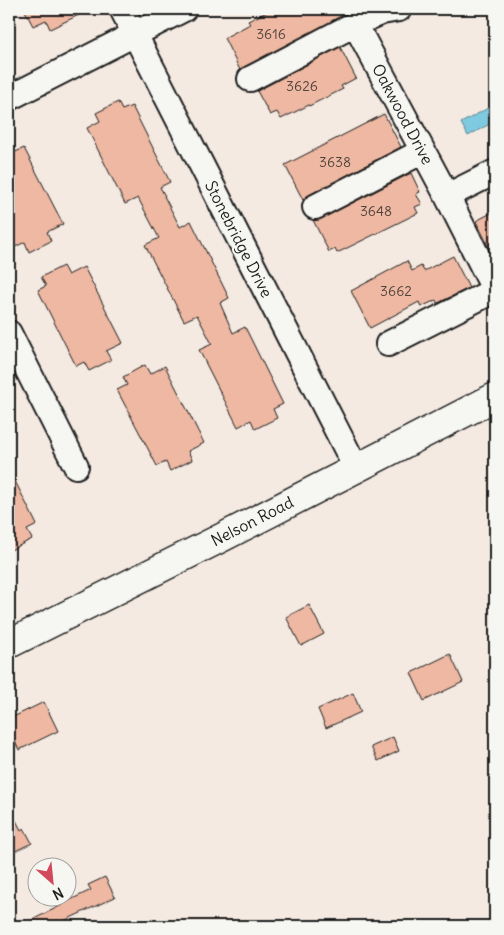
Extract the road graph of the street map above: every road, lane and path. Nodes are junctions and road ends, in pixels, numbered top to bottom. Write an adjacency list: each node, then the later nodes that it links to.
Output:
1 (122, 9): 5 (street, Stonebridge Drive)
2 (184, 9): 5 (street)
3 (399, 9): 4 (street)
4 (355, 24): 6 (street); 8 (street, Oakwood Drive)
5 (135, 35): 7 (street); 17 (street, Stonebridge Drive)
6 (250, 79)
7 (9, 98)
8 (423, 151): 10 (street, Oakwood Drive); 11 (street)
9 (495, 172): 10 (street)
10 (447, 196): 12 (street, Oakwood Drive)
11 (315, 207)
12 (495, 291): 14 (street)
13 (9, 332): 16 (street)
14 (388, 344)
15 (495, 397): 17 (main road, Nelson Road)
16 (76, 466)
17 (356, 468): 18 (main road, Nelson Road)
18 (9, 644)

